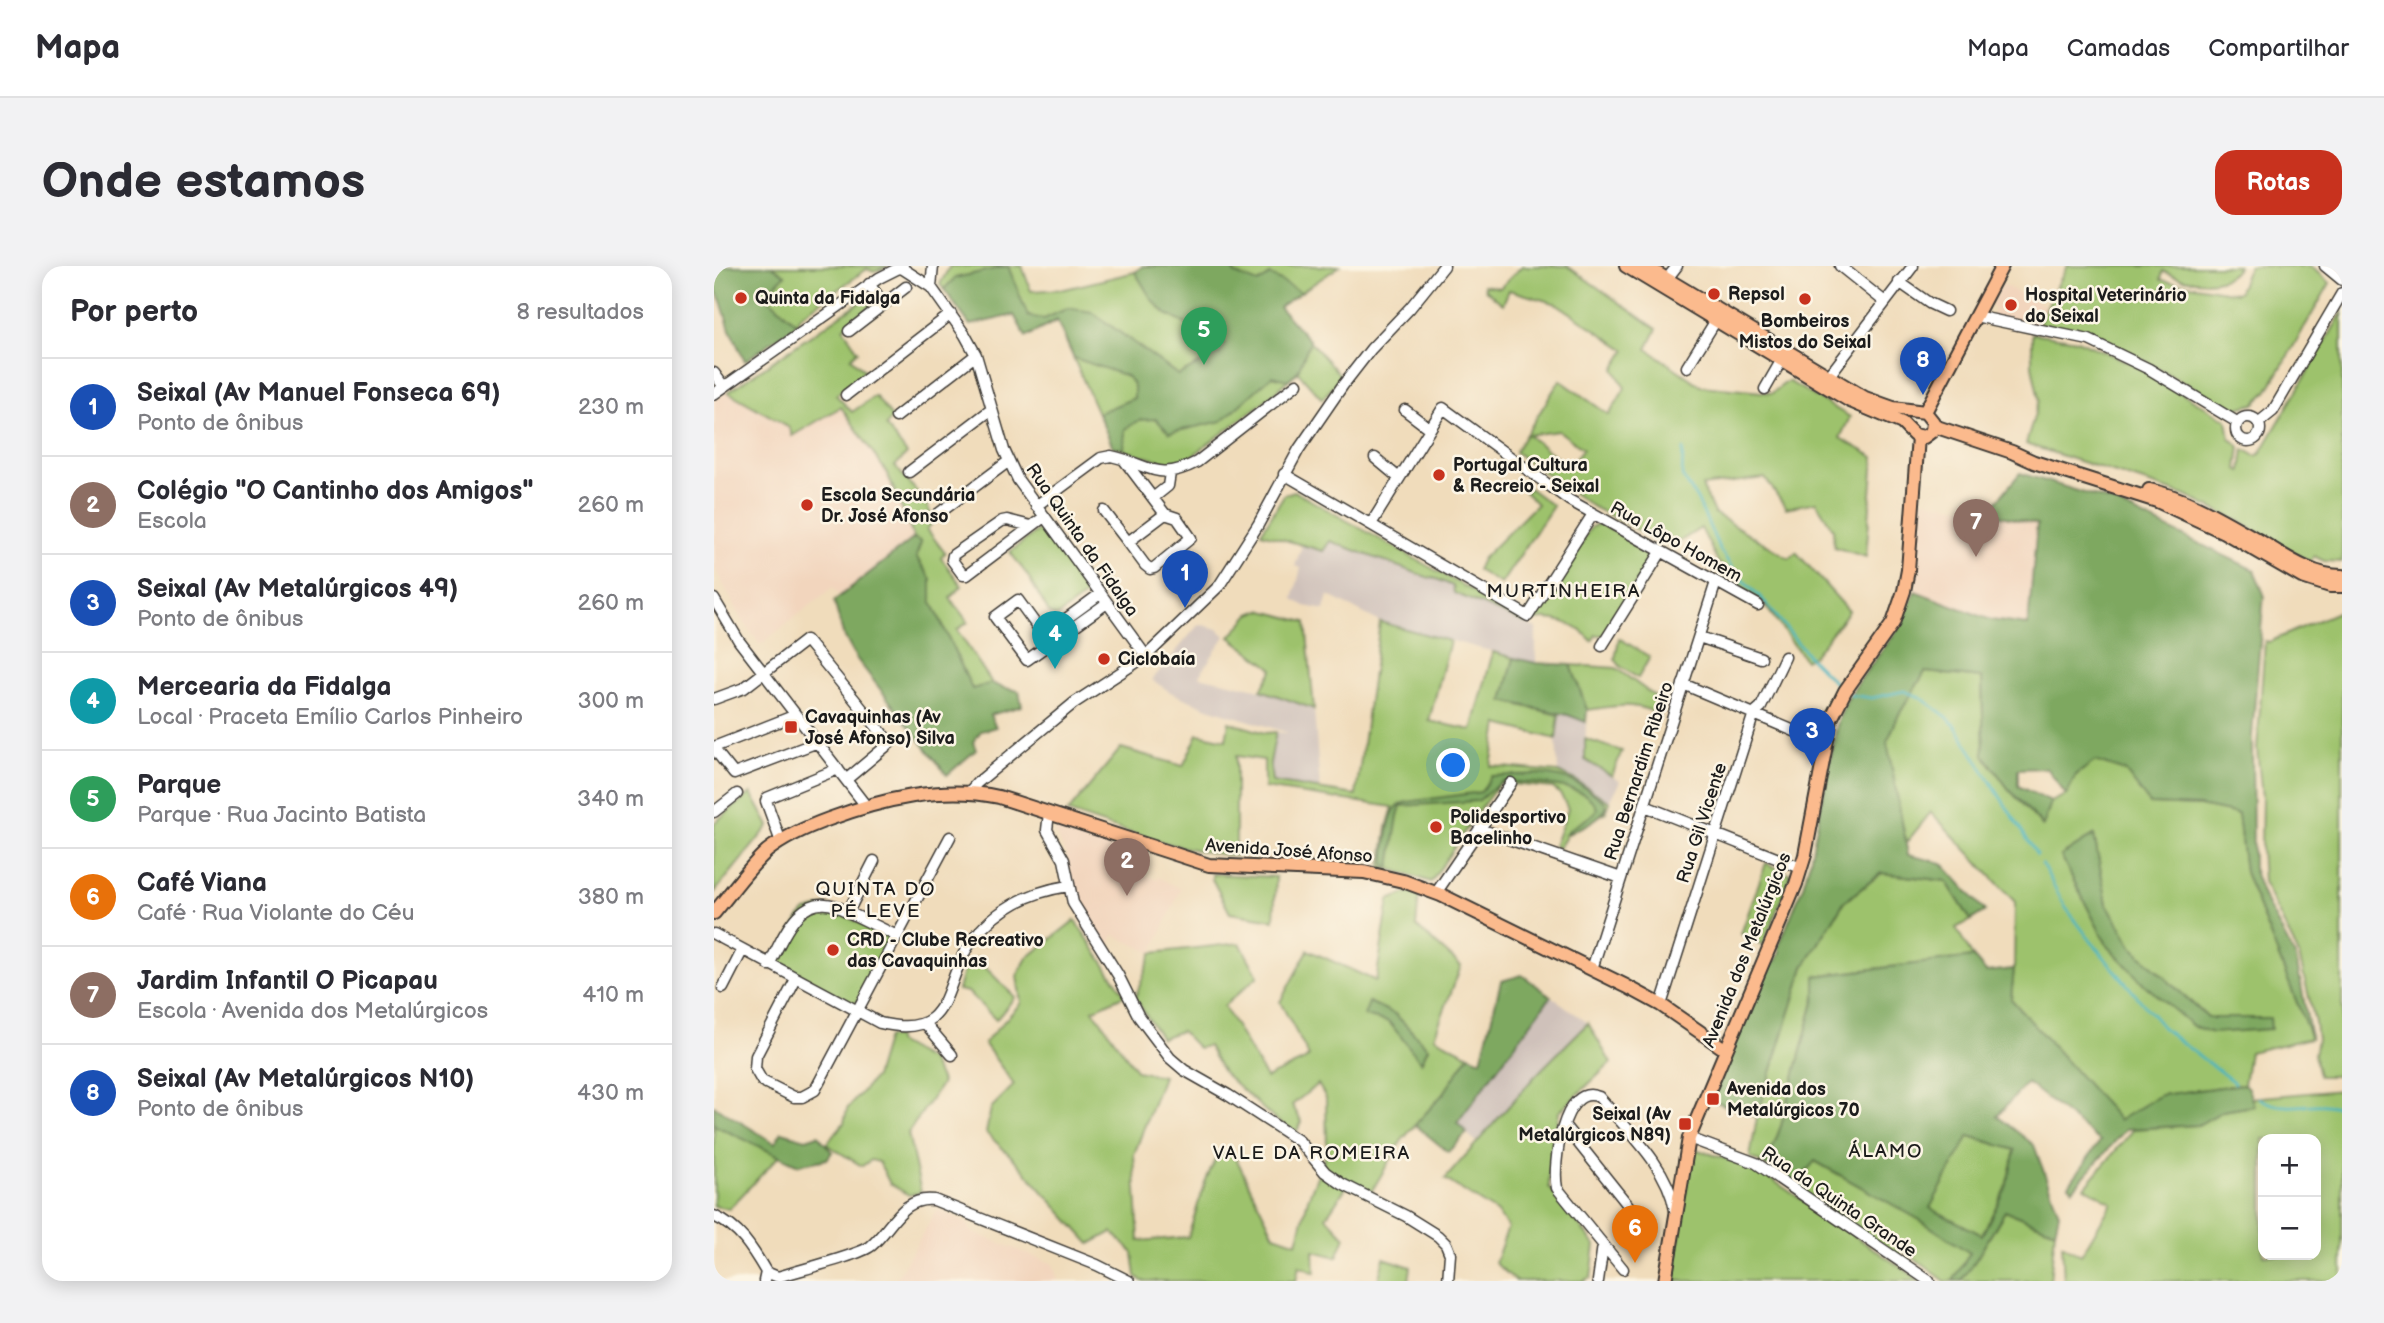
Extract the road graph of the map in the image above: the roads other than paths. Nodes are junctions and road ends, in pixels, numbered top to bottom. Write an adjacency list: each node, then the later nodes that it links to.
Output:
1 (902, 266): 14 (street); 16 (street, Rua Quinta da Fidalga)
2 (933, 266): 16 (street)
3 (1444, 266): 51 (street)
4 (1626, 266): 13 (main road)
5 (1645, 266): 13 (main road)
6 (1676, 266): 13 (street)
7 (1840, 266): 18 (street)
8 (1913, 266): 12 (street)
9 (2002, 266): 23 (main road)
10 (2325, 266): 11 (street)
11 (2342, 280)
12 (1899, 282): 18 (street); 20 (street)
13 (1664, 283): 22 (main road)
14 (869, 284): 19 (street); 31 (street)
15 (906, 287): 19 (street)
16 (931, 287): 21 (street, Rua Quinta da Fidalga)
17 (2342, 293): 40 (street)
18 (1885, 302): 29 (street)
19 (884, 304): 24 (street)
20 (1946, 311)
21 (951, 314): 25 (street, Rua Quinta da Fidalga); 34 (street)
22 (1719, 316): 26 (main road); 27 (street)
23 (1974, 318): 37 (main road); 39 (street)
24 (849, 331)
25 (976, 355): 35 (street, Rua Quinta da Fidalga); 38 (street)
26 (1784, 355): 29 (main road); 32 (street)
27 (1686, 367)
28 (714, 373): 31 (street)
29 (1826, 380): 37 (main road); 42 (main road)
30 (1297, 383): 50 (street)
31 (723, 387): 33 (street)
32 (1765, 389)
33 (714, 394)
34 (846, 395)
35 (992, 409): 48 (street, Rua Quinta da Fidalga); 49 (street)
36 (1405, 411): 43 (street)
37 (1921, 412): 41 (main road); 42 (main road)
38 (896, 417)
39 (2238, 422): 40 (street); 40 (street)
40 (2258, 423)
41 (1934, 426): 44 (main road); 45 (main road)
42 (1908, 428): 44 (main road)
43 (1430, 429): 52 (street); 58 (street, Rua Lôpo Homem)
44 (1919, 437): 83 (main road, Avenida dos Metalúrgicos)
45 (2012, 452): 64 (main road); 66 (main road)
46 (1375, 458): 52 (street)
47 (1124, 460): 50 (street); 53 (street); 54 (street)
48 (1009, 461): 54 (street, Rua Quinta da Fidalga); 56 (street)
49 (909, 472)
50 (1170, 473): 53 (street)
51 (1284, 474): 60 (street); 74 (street)
52 (1399, 478): 60 (street)
53 (1153, 498): 57 (street)
54 (1036, 506): 59 (street, Rua Quinta da Fidalga)
55 (1104, 511): 62 (street)
56 (938, 514)
57 (1165, 514): 62 (street); 62 (street)
58 (1593, 514): 60 (street); 63 (street, Rua Lôpo Homem)
59 (1044, 517): 61 (street); 67 (street, Rua Quinta da Fidalga)
60 (1371, 524)
61 (1031, 526): 61 (street)
62 (1128, 542)
63 (1661, 552): 65 (street, Rua Lôpo Homem); 73 (street)
64 (2342, 576)
65 (1716, 582): 70 (street, Rua Lôpo Homem); 71 (street, Rua Bernardim Ribeiro)
66 (2342, 586)
67 (1100, 594): 68 (street, Rua Quinta da Fidalga); 72 (street)
68 (1107, 603): 72 (street); 74 (street, Rua Quinta da Fidalga)
69 (715, 604): 77 (street)
70 (1758, 605)
71 (1699, 637): 76 (street); 78 (street, Rua Bernardim Ribeiro)
72 (1047, 639): 72 (street)
73 (1602, 646)
74 (1146, 656): 88 (street)
75 (1785, 657): 80 (street, Rua Gil Vicente)
76 (1761, 658)
77 (763, 673): 79 (street); 81 (street); 86 (street)
78 (1683, 684): 80 (street); 91 (street, Rua Bernardim Ribeiro)
79 (714, 699)
80 (1754, 713): 83 (street); 95 (street, Rua Gil Vicente)
81 (796, 715): 82 (street); 84 (street)
82 (818, 742): 84 (street); 85 (street)
83 (1825, 744): 99 (main road, Avenida dos Metalúrgicos)
84 (714, 748)
85 (838, 769): 86 (street); 97 (street)
86 (847, 779): 90 (street)
87 (1511, 783): 94 (street)
88 (970, 792): 90 (main road, Avenida José Afonso); 93 (main road, Avenida José Afonso)
89 (737, 794): 92 (street)
90 (866, 806): 97 (main road, Avenida José Afonso)
91 (1645, 806): 95 (street); 100 (street, Rua Bernardim Ribeiro)
92 (714, 812)
93 (1049, 813): 101 (street); 102 (main road, Avenida José Afonso)
94 (1480, 829): 100 (street); 102 (street)
95 (1714, 835): 99 (street); 112 (street, Rua Gil Vicente)
96 (950, 837): 106 (street)
97 (781, 842): 104 (main road, Avenida José Afonso)
98 (874, 861): 103 (street)
99 (1801, 868): 115 (main road, Avenida dos Metalúrgicos)
100 (1621, 878): 109 (street, Rua Bernardim Ribeiro)
101 (1068, 886): 114 (street); 125 (street)
102 (1436, 893): 109 (main road, Avenida José Afonso)
103 (848, 912): 106 (street); 108 (street)
104 (714, 913)
105 (714, 934): 107 (street)
106 (897, 936): 113 (street)
107 (742, 951): 108 (street); 111 (street)
108 (769, 965): 110 (street)
109 (1592, 969): 112 (main road, Avenida José Afonso)
110 (796, 979): 113 (street); 113 (street)
111 (723, 988)
112 (1661, 1005): 115 (main road, Avenida José Afonso)
113 (857, 1011): 114 (street)
114 (925, 1023): 116 (street)
115 (1726, 1050): 118 (main road, Avenida dos Metalúrgicos)
116 (953, 1055)
117 (1564, 1125): 119 (street); 123 (street); 124 (street)
118 (1689, 1138): 120 (main road, Avenida dos Metalúrgicos); 133 (street, Rua da Quinta Grande)
119 (1660, 1169): 120 (street); 121 (street)
120 (1681, 1183): 121 (main road, Avenida dos Metalúrgicos)
121 (1676, 1214): 132 (main road, Avenida dos Metalúrgicos)
122 (714, 1216): 127 (street)
123 (1643, 1224)
124 (1603, 1245): 126 (street); 131 (street)
125 (1451, 1267): 129 (street); 130 (street)
126 (1623, 1269)
127 (765, 1276): 128 (street)
128 (1129, 1281)
129 (1448, 1281)
130 (1457, 1281)
131 (1598, 1281)
132 (1665, 1281)
133 (1929, 1281)

